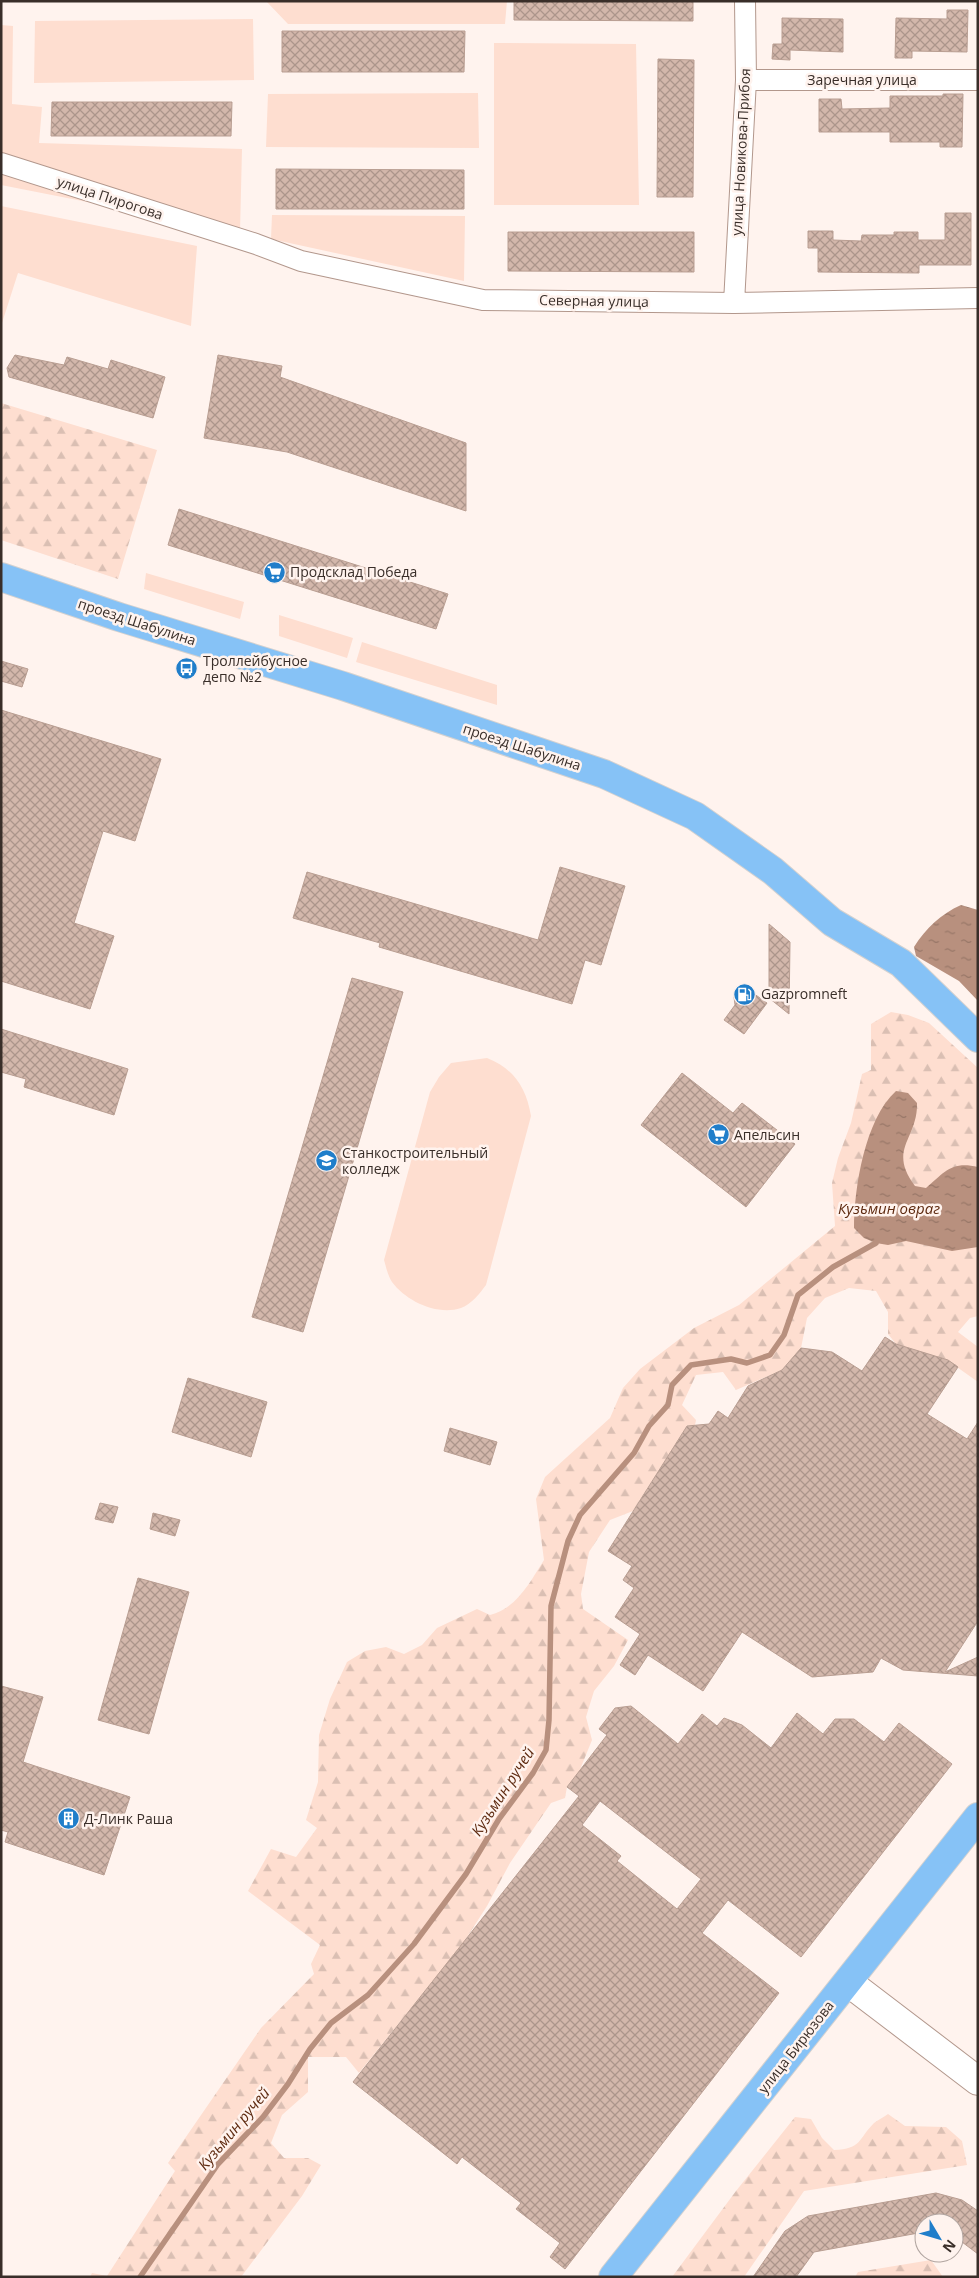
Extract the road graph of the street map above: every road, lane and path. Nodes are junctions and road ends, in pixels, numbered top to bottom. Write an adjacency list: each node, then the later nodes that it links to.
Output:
1 (745, 1): 2 (street, улица Новикова-Прибоя)
2 (746, 80): 3 (street, Заречная улица); 7 (street, улица Новикова-Прибоя)
3 (978, 80)
4 (1, 163): 5 (street, улица Пирогова)
5 (218, 233): 7 (street, Северная улица)
6 (978, 298): 7 (street, Северная улица)
7 (734, 303)
8 (1, 577): 9 (main road, проезд Шабулина)
9 (978, 1038)
10 (978, 1817): 11 (main road, улица Бирюзова)
11 (848, 1982): 12 (main road); 13 (main road, улица Бирюзова)
12 (978, 2081)
13 (613, 2277)

